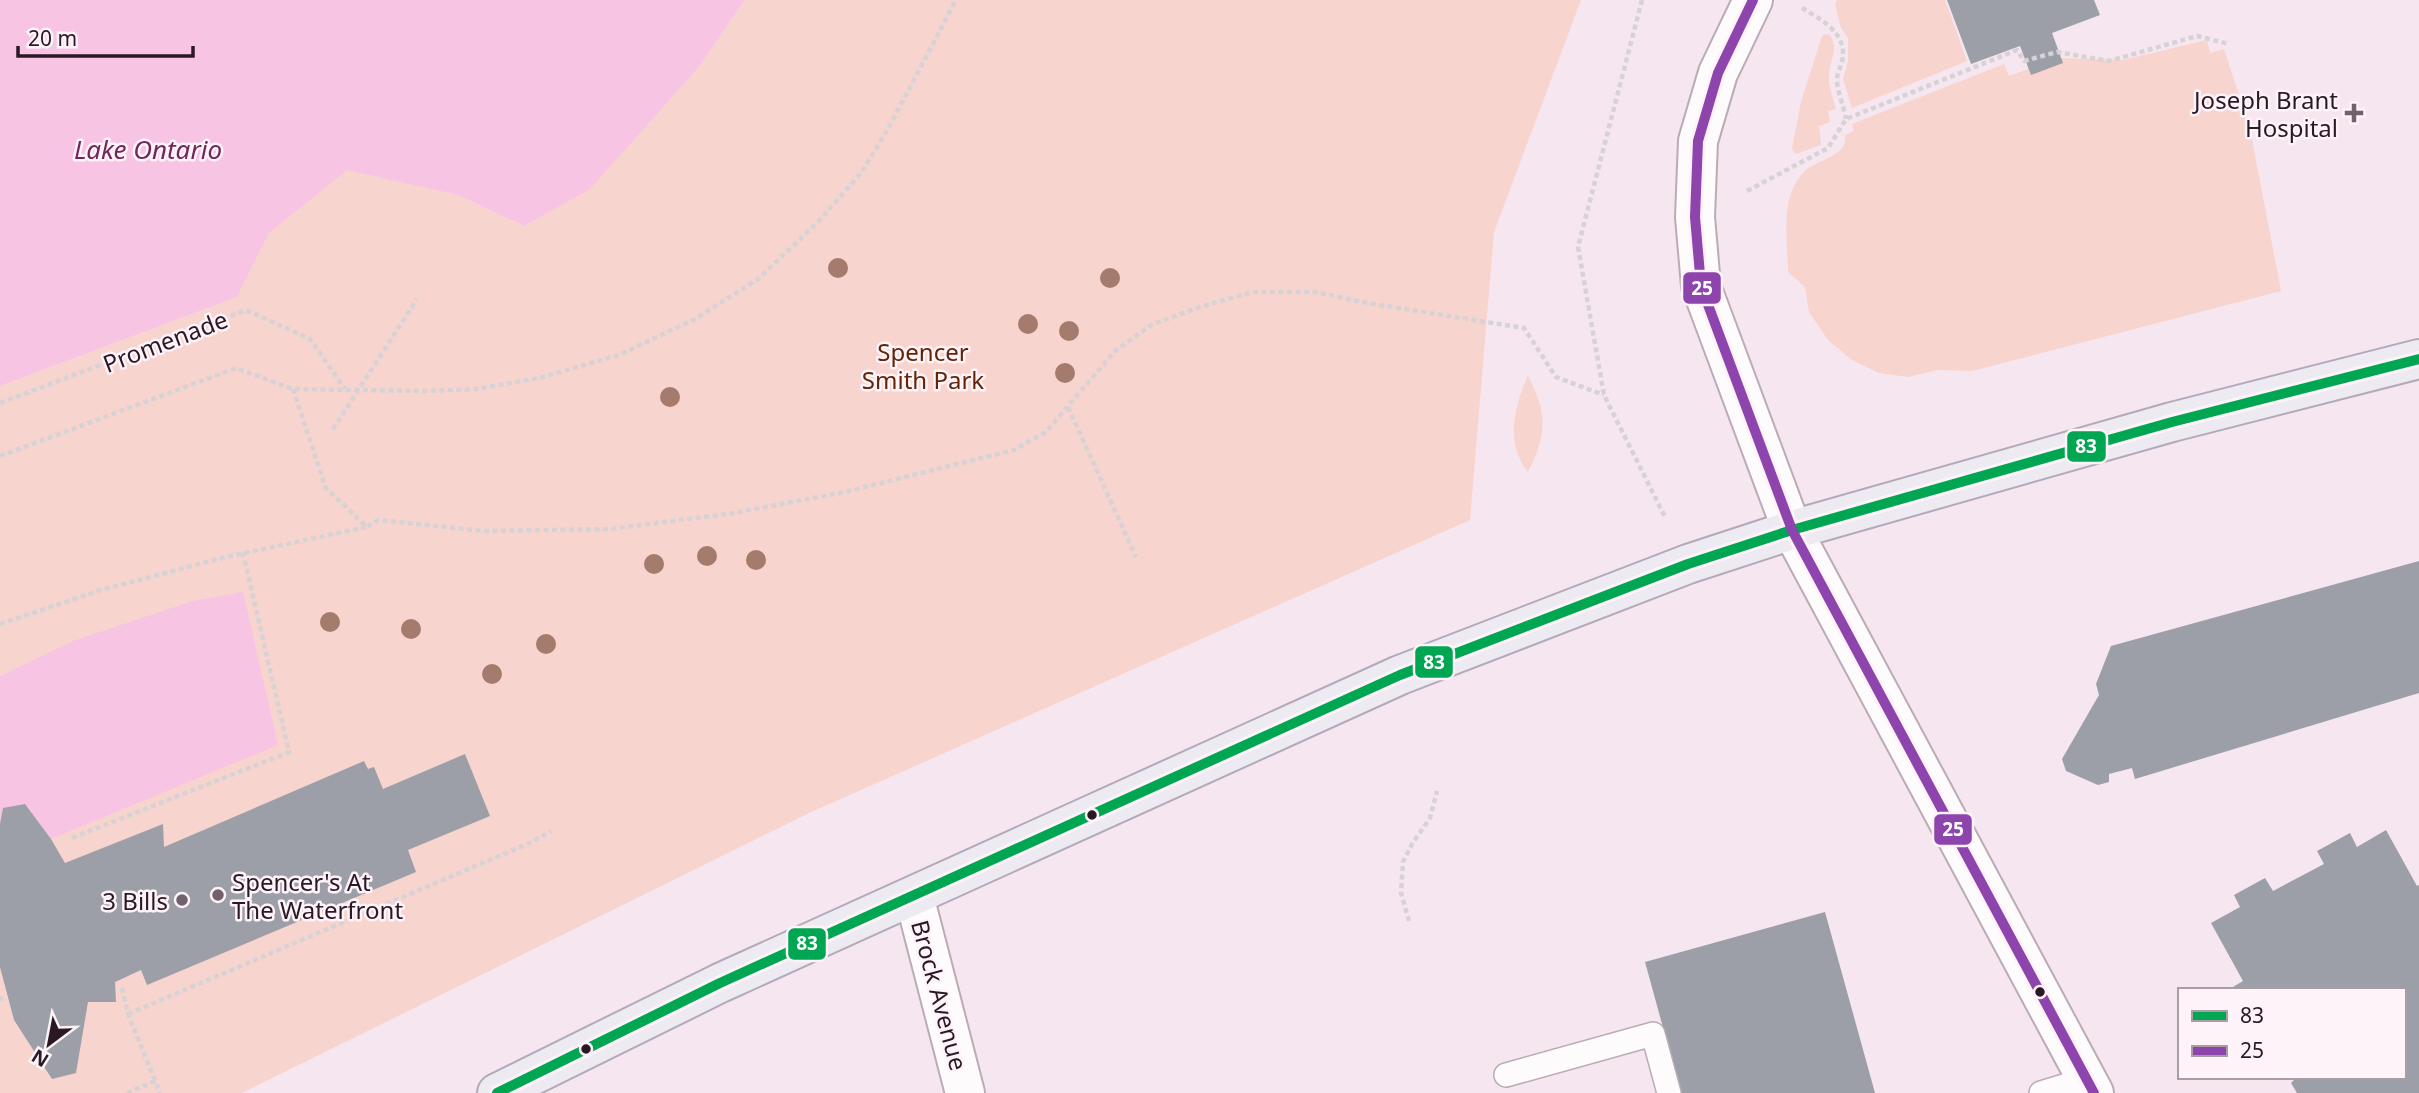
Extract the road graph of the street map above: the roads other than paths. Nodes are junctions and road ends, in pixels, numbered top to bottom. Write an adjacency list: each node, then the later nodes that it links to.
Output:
1 (1753, 0): 3 (main road)
2 (2419, 359): 3 (main road)
3 (1791, 530): 4 (main road); 6 (main road)
4 (914, 896): 7 (main road); 8 (main road, Brock Avenue)
5 (1506, 1075): 9 (lane)
6 (2091, 1086): 10 (lane)
7 (497, 1093)
8 (965, 1093)
9 (1669, 1093)
10 (2041, 1093)

